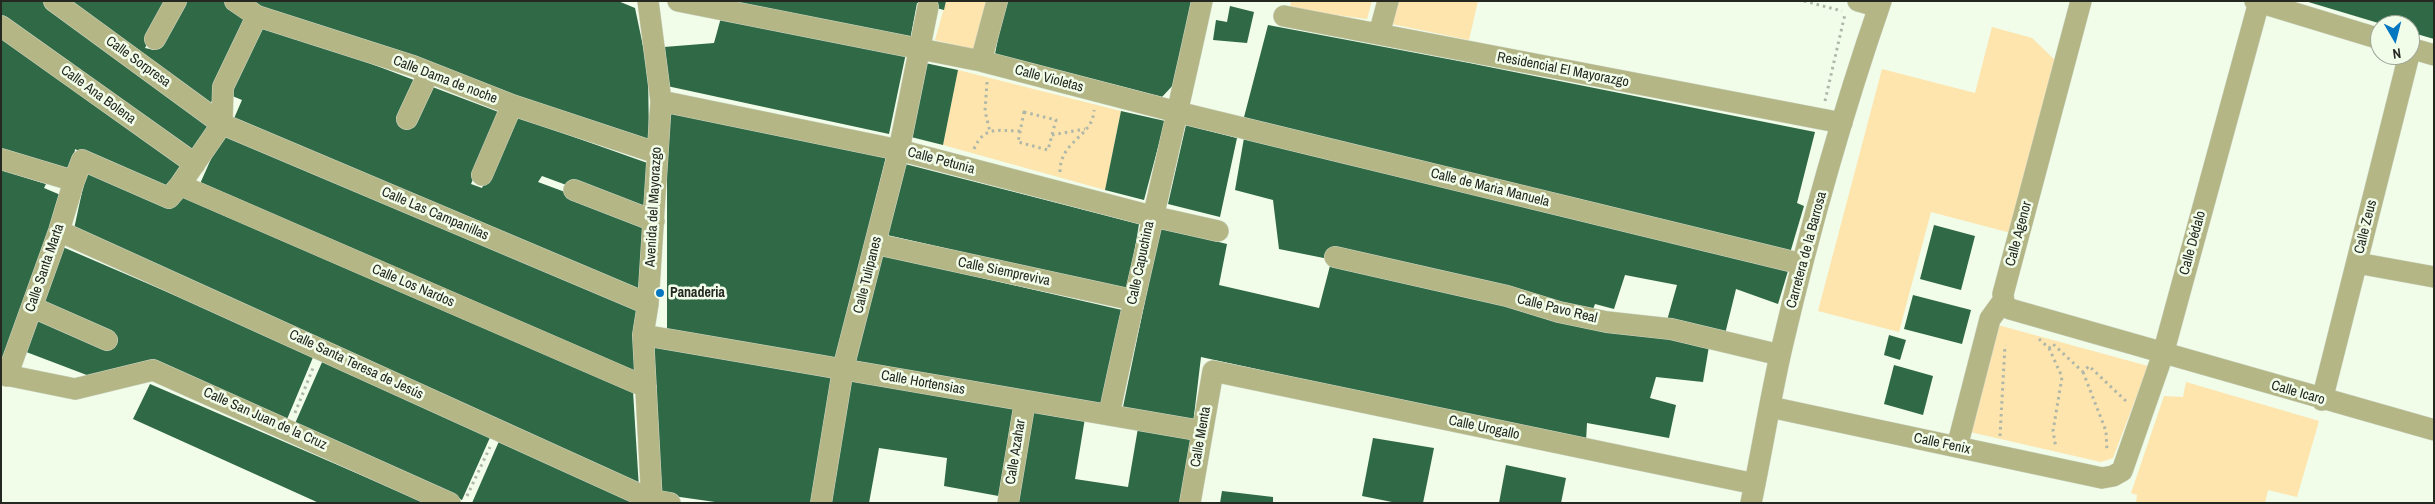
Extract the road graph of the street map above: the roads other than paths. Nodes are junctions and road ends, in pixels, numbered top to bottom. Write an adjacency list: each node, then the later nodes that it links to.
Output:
1 (54, 1): 31 (street, Calle Sorpresa)
2 (176, 1): 19 (street)
3 (235, 1): 14 (street, Calle Dama de noche)
4 (648, 1): 26 (street, Avenida del Mayorazgo)
5 (678, 1): 20 (street, Calle Violetas)
6 (997, 1): 24 (street)
7 (1202, 1): 28 (street, Calle Capuchina)
8 (1388, 1): 17 (street)
9 (2081, 1): 50 (street, Calle Agenor)
10 (2257, 2): 18 (street); 56 (street, Calle Dédalo)
11 (1880, 4): 13 (street); 30 (street, Carretera de la Barrosa)
12 (928, 7): 20 (street)
13 (1852, 7)
14 (257, 16): 25 (street, Calle Dama de noche); 31 (street)
15 (1284, 16): 17 (street, Residencial El Mayorazgo)
16 (1, 26): 35 (street, Calle Ana Bolena)
17 (1379, 34): 30 (street, Residencial El Mayorazgo)
18 (2370, 36)
19 (155, 39)
20 (920, 48): 24 (street, Calle Violetas); 32 (street, Calle Tulipanes)
21 (2420, 53): 22 (street)
22 (2434, 55)
23 (2406, 65): 46 (street, Calle Zeus)
24 (984, 70): 28 (street, Calle Violetas)
25 (428, 74): 27 (street, Calle Dama de noche); 29 (street)
26 (661, 101): 32 (street, Calle Petunia); 33 (street, Avenida del Mayorazgo)
27 (512, 105): 33 (street, Calle Dama de noche); 36 (street)
28 (1178, 112): 40 (street, Calle Capuchina); 47 (street, Calle de Maria Manuela)
29 (407, 119)
30 (1842, 123): 47 (street, Carretera de la Barrosa)
31 (222, 124): 35 (street); 51 (street, Calle Las Campanillas)
32 (899, 150): 40 (street, Calle Petunia); 44 (street, Calle Tulipanes)
33 (657, 153): 41 (street, Avenida del Mayorazgo)
34 (1, 159): 37 (street)
35 (195, 164): 38 (street)
36 (482, 174)
37 (74, 181): 38 (street, Calle Santa Marta); 42 (street, Calle Santa Marta)
38 (180, 185): 60 (street, Calle Los Nardos)
39 (574, 190): 41 (street)
40 (1151, 216): 43 (street, Calle Petunia); 49 (street, Calle Capuchina)
41 (654, 221): 51 (street, Avenida del Mayorazgo)
42 (59, 231): 52 (street, Calle Santa Marta); 70 (street, Calle Santa Teresa de Jesús)
43 (1218, 231)
44 (876, 244): 49 (street, Calle Siempreviva); 57 (street, Calle Tulipanes)
45 (1335, 257): 55 (street, Calle Pavo Real)
46 (2357, 262): 48 (street); 61 (street, Calle Zeus)
47 (1802, 264): 55 (street, Carretera de la Barrosa)
48 (2434, 278)
49 (1133, 300): 64 (street, Calle Capuchina)
50 (2003, 301): 56 (street); 67 (street)
51 (648, 304): 53 (street, Avenida del Mayorazgo)
52 (32, 307): 54 (street); 59 (street, Calle Santa Marta)
53 (643, 335): 57 (street, Calle Hortensias); 60 (street, Avenida del Mayorazgo)
54 (107, 340)
55 (1780, 354): 63 (street, Carretera de la Barrosa)
56 (2163, 354): 61 (street, Calle Icaro); 68 (street, Calle Dédalo)
57 (843, 369): 62 (street, Calle Hortensias); 72 (street, Calle Tulipanes)
58 (1213, 371): 66 (street, Calle Menta); 69 (street, Calle Urogallo)
59 (4, 375): 71 (street, Calle San Juan de la Cruz)
60 (646, 387): 70 (street, Avenida del Mayorazgo)
61 (2322, 400): 65 (street, Calle Icaro)
62 (1025, 401): 64 (street, Calle Hortensias); 73 (street, Calle Azahar)
63 (1770, 407): 67 (street, Calle Fenix); 69 (street, Carretera de la Barrosa)
64 (1109, 415): 66 (street, Calle Hortensias)
65 (2434, 430)
66 (1202, 431): 74 (street, Calle Menta)
67 (1957, 447): 68 (street, Calle Fenix)
68 (2113, 476)
69 (1753, 493)
70 (658, 502)
71 (450, 503)
72 (821, 503)
73 (1008, 503)
74 (1190, 503)

